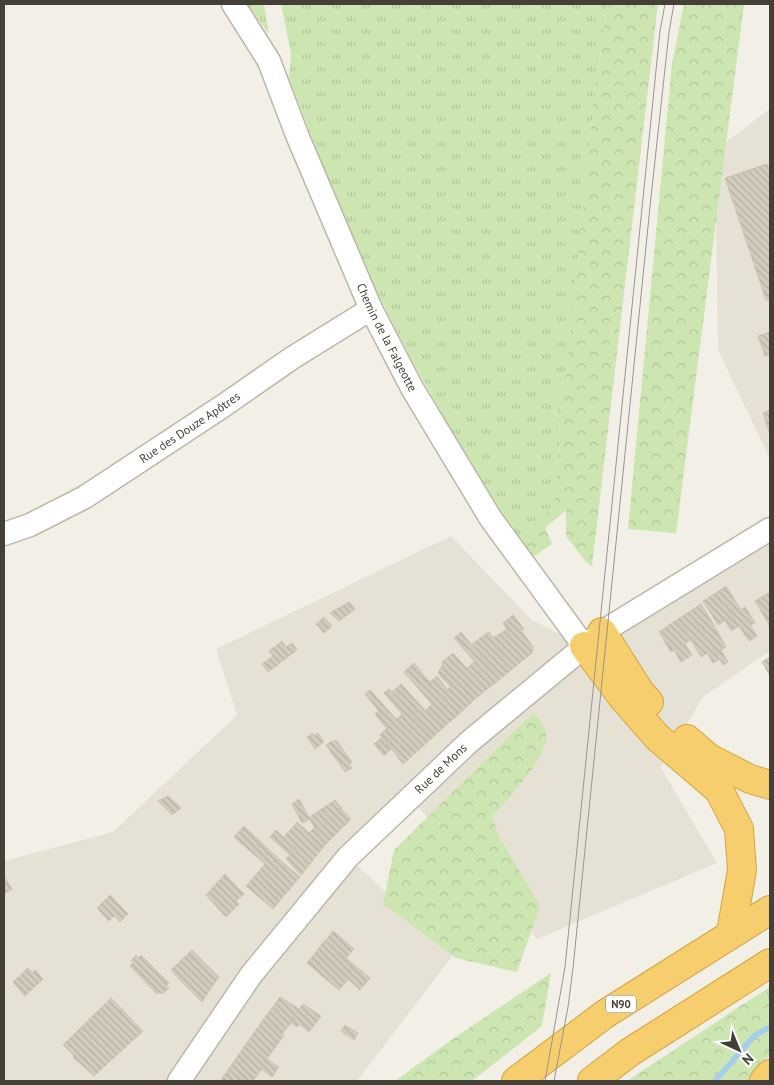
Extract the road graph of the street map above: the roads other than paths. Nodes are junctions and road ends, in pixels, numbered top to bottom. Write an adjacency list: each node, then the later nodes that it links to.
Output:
1 (233, 4): 2 (street, Chemin de la Falgeotte)
2 (371, 309): 4 (street, Rue des Douze Apôtres); 5 (street, Chemin de la Falgeotte)
3 (770, 529): 5 (street, Rue de Mons)
4 (4, 534)
5 (593, 639): 6 (highway); 8 (highway); 11 (street, Rue de Mons)
6 (770, 785)
7 (770, 910): 8 (highway, N90)
8 (731, 933): 12 (highway, N90)
9 (770, 963): 13 (highway)
10 (770, 1074): 14 (highway)
11 (179, 1081)
12 (516, 1081)
13 (592, 1081)
14 (764, 1081)

